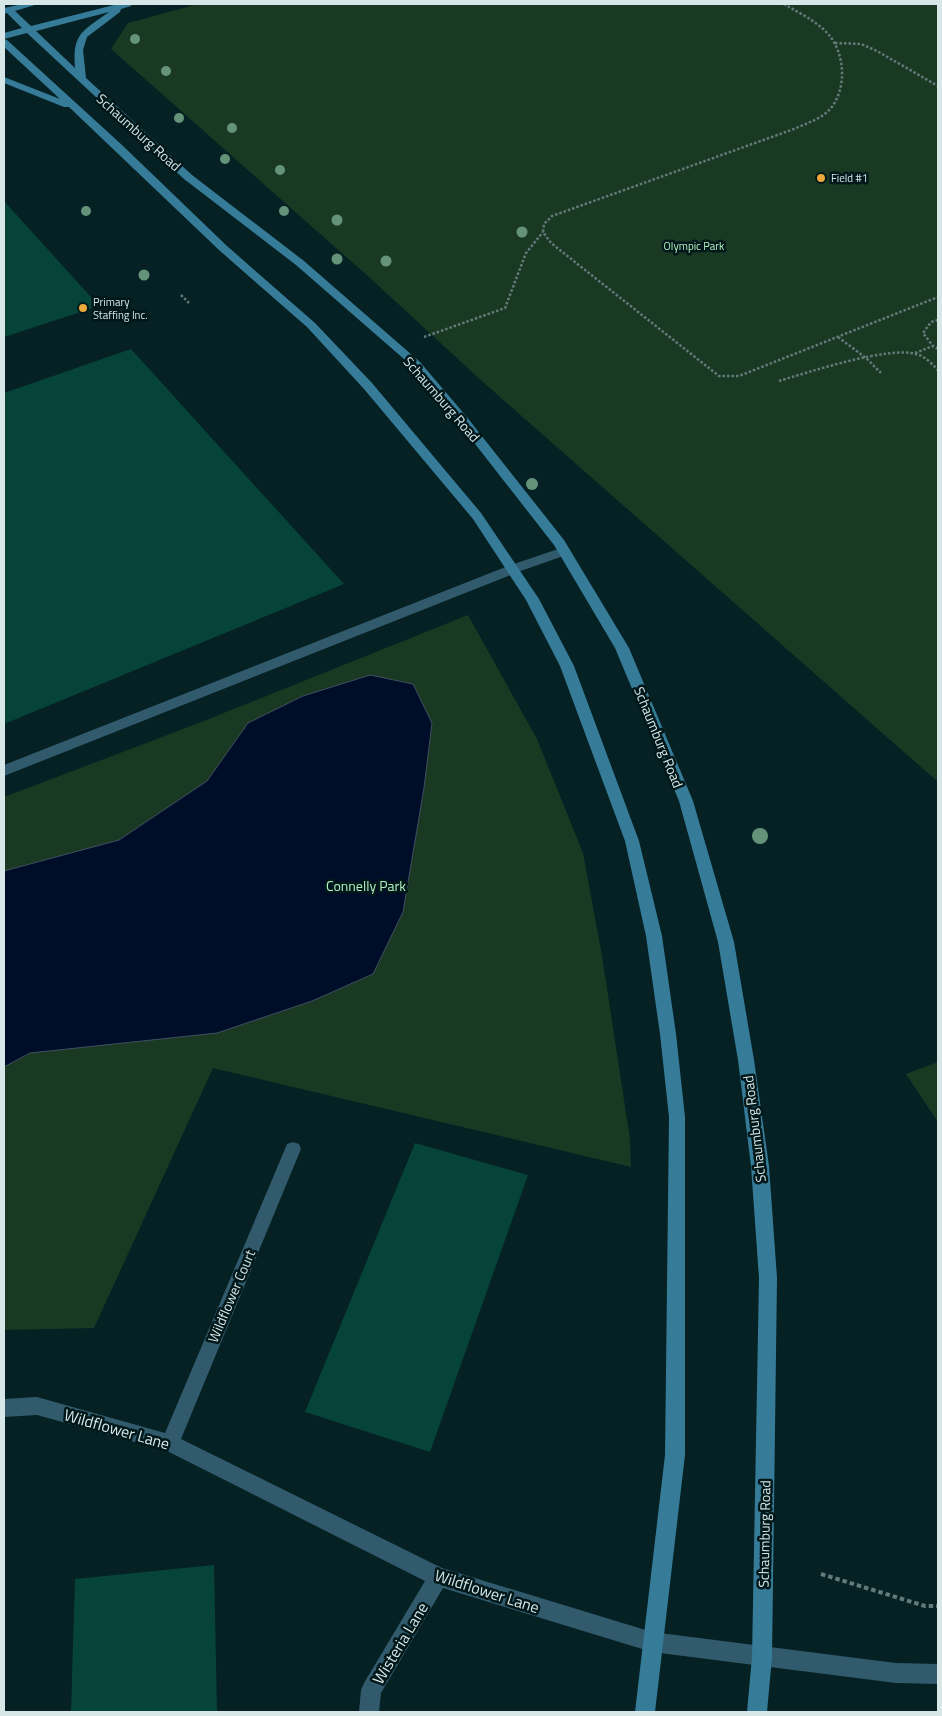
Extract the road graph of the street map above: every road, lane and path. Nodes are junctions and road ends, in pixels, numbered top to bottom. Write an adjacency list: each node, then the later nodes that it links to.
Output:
1 (33, 4): 4 (street)
2 (126, 4): 5 (street); 9 (street)
3 (784, 4): 8 (path)
4 (6, 11): 5 (street, Schaumburg Road)
5 (28, 30): 6 (street); 9 (street, Schaumburg Road)
6 (4, 36)
7 (4, 42): 14 (street, Schaumburg Road)
8 (835, 43): 12 (path); 15 (path)
9 (81, 79): 29 (street, Schaumburg Road)
10 (4, 80): 14 (street)
11 (938, 80): 12 (path)
12 (932, 83): 13 (path)
13 (938, 86)
14 (78, 110): 30 (street, Schaumburg Road)
15 (543, 232): 20 (path); 21 (path)
16 (181, 295): 18 (path)
17 (938, 297): 20 (path)
18 (189, 303)
19 (938, 320): 22 (path)
20 (838, 337): 25 (path)
21 (420, 339)
22 (933, 346): 23 (path); 24 (path)
23 (938, 349)
24 (915, 353): 25 (path); 26 (path)
25 (866, 358): 27 (path); 28 (path)
26 (938, 369)
27 (881, 373)
28 (779, 381)
29 (564, 551): 30 (street); 39 (street, Schaumburg Road)
30 (513, 569): 31 (street); 38 (street, Schaumburg Road)
31 (4, 771)
32 (293, 1149): 34 (street, Wildflower Court)
33 (4, 1408): 34 (street, Wildflower Lane)
34 (170, 1443): 36 (street, Wildflower Lane)
35 (821, 1574): 37 (path)
36 (439, 1577): 38 (street, Wildflower Lane); 41 (street, Wisteria Lane)
37 (938, 1606)
38 (652, 1642): 39 (street, Wildflower Lane); 42 (street, Schaumburg Road)
39 (762, 1657): 40 (street, Wildflower Lane); 43 (street, Schaumburg Road)
40 (938, 1674)
41 (369, 1712)
42 (645, 1712)
43 (757, 1712)

